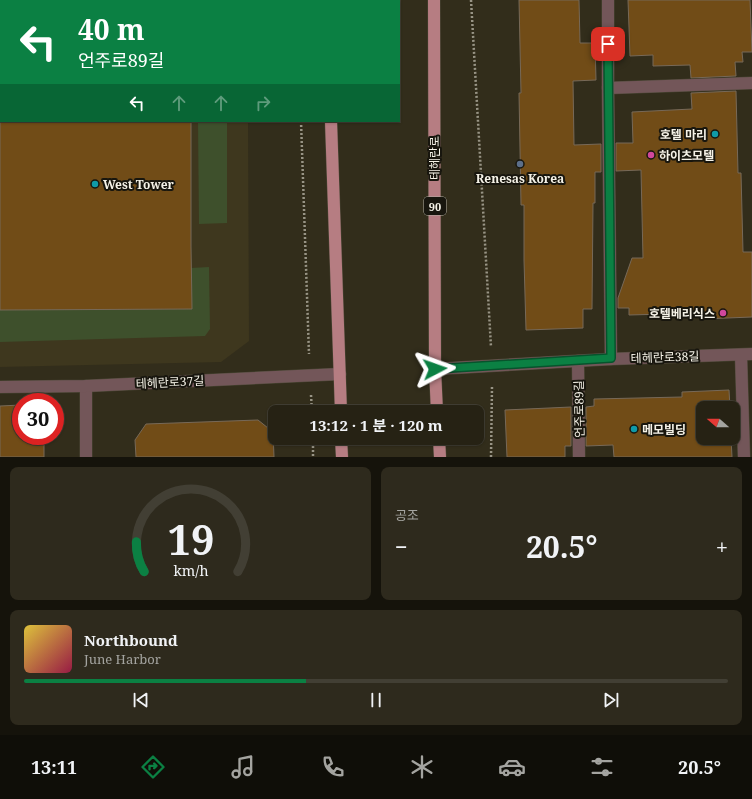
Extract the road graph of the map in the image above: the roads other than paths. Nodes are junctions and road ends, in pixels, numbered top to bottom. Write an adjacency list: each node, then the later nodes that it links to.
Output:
1 (434, 0): 9 (main road, 테헤란로 / 90)
2 (608, 0): 4 (street)
3 (752, 82): 4 (street)
4 (608, 88): 7 (street)
5 (331, 122): 10 (main road)
6 (746, 354): 7 (street, 테헤란로38길); 21 (street)
7 (611, 358): 8 (street, 테헤란로38길)
8 (578, 361): 9 (street, 테헤란로38길); 20 (street, 언주로89길)
9 (435, 369): 14 (main road, 테헤란로 / 90)
10 (340, 374): 11 (street, 테헤란로37길); 13 (main road)
11 (86, 386): 12 (street, 테헤란로37길); 17 (street)
12 (0, 387)
13 (341, 405)
14 (438, 405)
15 (341, 445): 18 (main road)
16 (439, 445): 19 (main road)
17 (86, 457)
18 (342, 457)
19 (440, 457)
20 (580, 457)
21 (744, 457)

